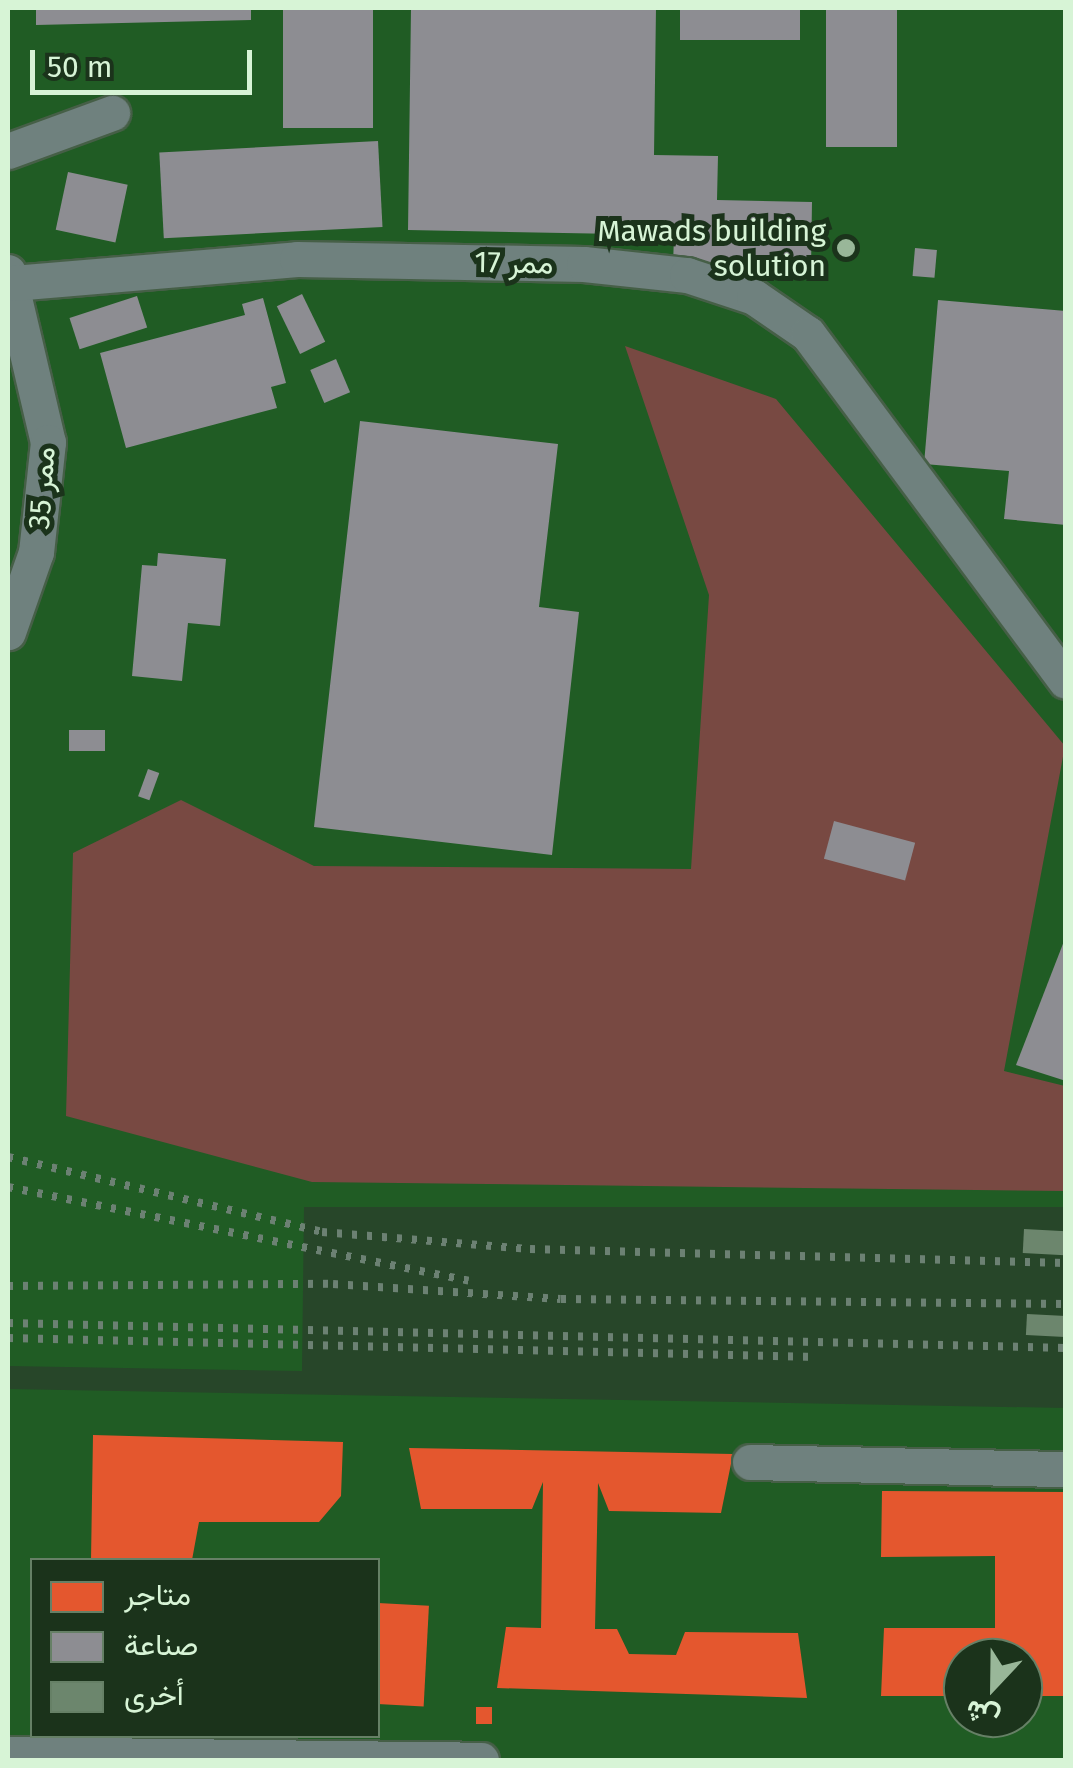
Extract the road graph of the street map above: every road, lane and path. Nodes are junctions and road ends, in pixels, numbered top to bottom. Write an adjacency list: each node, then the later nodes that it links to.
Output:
1 (112, 113): 2 (street)
2 (8, 152)
3 (10, 278): 4 (street, ممر 35); 5 (street, ممر 17)
4 (8, 632)
5 (1066, 681)
6 (750, 1462): 7 (street)
7 (1066, 1469)
8 (8, 1754): 9 (street)
9 (481, 1760)

